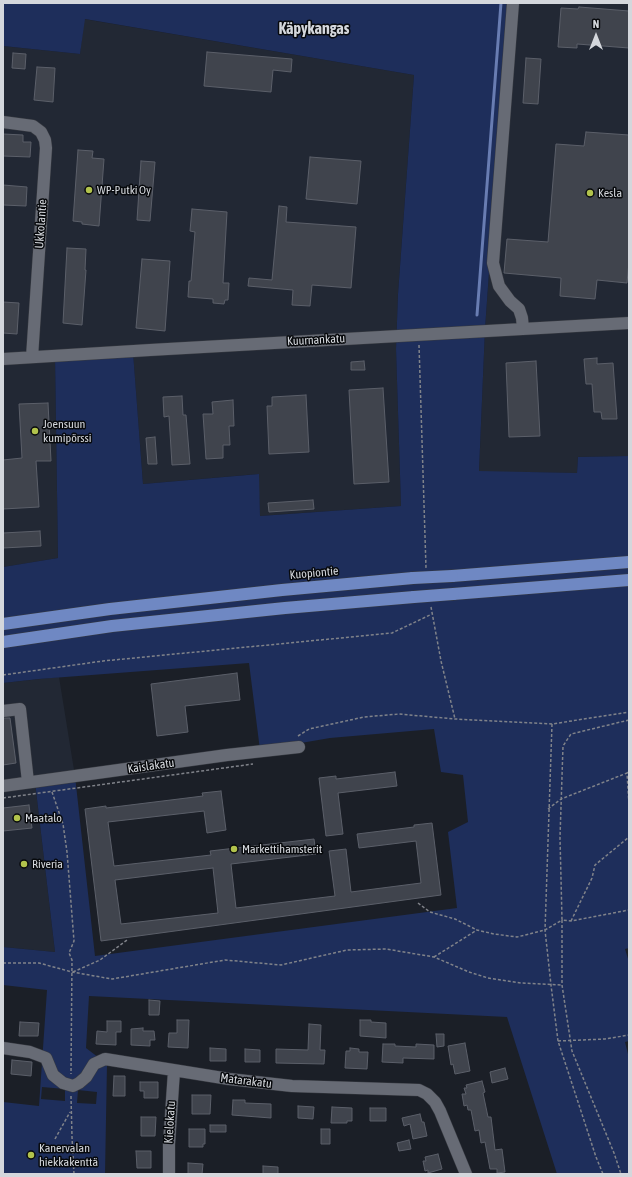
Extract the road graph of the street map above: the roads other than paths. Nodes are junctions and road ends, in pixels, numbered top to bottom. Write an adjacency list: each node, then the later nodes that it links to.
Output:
1 (513, 3): 4 (street)
2 (3, 122): 5 (street, Ukkolantie)
3 (629, 322): 4 (street, Kuurnankatu)
4 (523, 328): 5 (street, Kuurnankatu)
5 (32, 357): 6 (street, Kuurnankatu)
6 (3, 359)
7 (629, 562): 9 (highway, Kuopiontie, bridge)
8 (629, 580): 10 (highway, bridge)
9 (3, 624)
10 (3, 642)
11 (3, 711): 13 (street)
12 (298, 742): 13 (street, Kaislakatu)
13 (28, 782): 14 (street, Kaislakatu)
14 (3, 786)
15 (3, 1048): 16 (street, Matarakatu)
16 (174, 1071): 17 (street, Kielokatu); 18 (street, Matarakatu)
17 (169, 1174)
18 (466, 1174)

